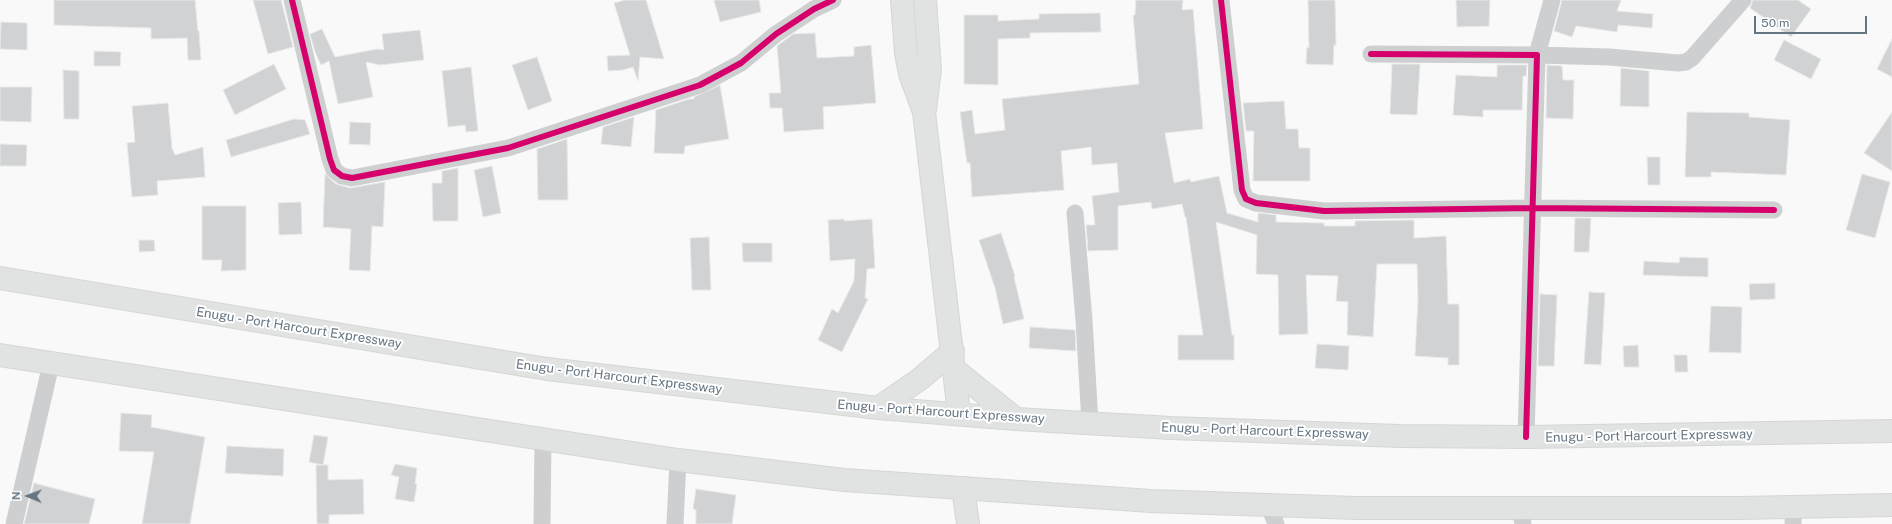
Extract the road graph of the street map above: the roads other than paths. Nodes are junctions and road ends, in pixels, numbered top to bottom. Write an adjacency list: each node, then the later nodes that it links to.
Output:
1 (292, 0): 2 (street)
2 (833, 0)
3 (902, 0): 10 (main road)
4 (925, 0): 10 (main road)
5 (1221, 0): 11 (street)
6 (1552, 0): 9 (street)
7 (1743, 0): 9 (street)
8 (1371, 54): 9 (street)
9 (1537, 55): 11 (street)
10 (924, 112): 16 (main road)
11 (1532, 208): 12 (street); 23 (street)
12 (1774, 210)
13 (1075, 213): 21 (street)
14 (0, 278): 18 (main road, Enugu - Port Harcourt Expressway)
15 (0, 355): 17 (main road)
16 (954, 360): 18 (main road); 19 (main road); 20 (main road)
17 (51, 364): 24 (main road); 31 (street)
18 (878, 408): 19 (main road, Enugu - Port Harcourt Expressway)
19 (959, 414): 20 (main road, Enugu - Port Harcourt Expressway)
20 (1016, 419): 21 (main road, Enugu - Port Harcourt Expressway)
21 (1090, 423): 23 (main road, Enugu - Port Harcourt Expressway)
22 (1892, 431): 23 (main road, Enugu - Port Harcourt Expressway)
23 (1526, 437)
24 (543, 439): 25 (main road); 32 (street)
25 (678, 460): 26 (main road); 33 (street)
26 (963, 488): 28 (main road); 34 (main road)
27 (1892, 505): 29 (main road)
28 (1273, 515): 30 (main road)
29 (1794, 515): 30 (main road)
30 (1521, 517)
31 (14, 524)
32 (542, 524)
33 (674, 524)
34 (968, 524)

